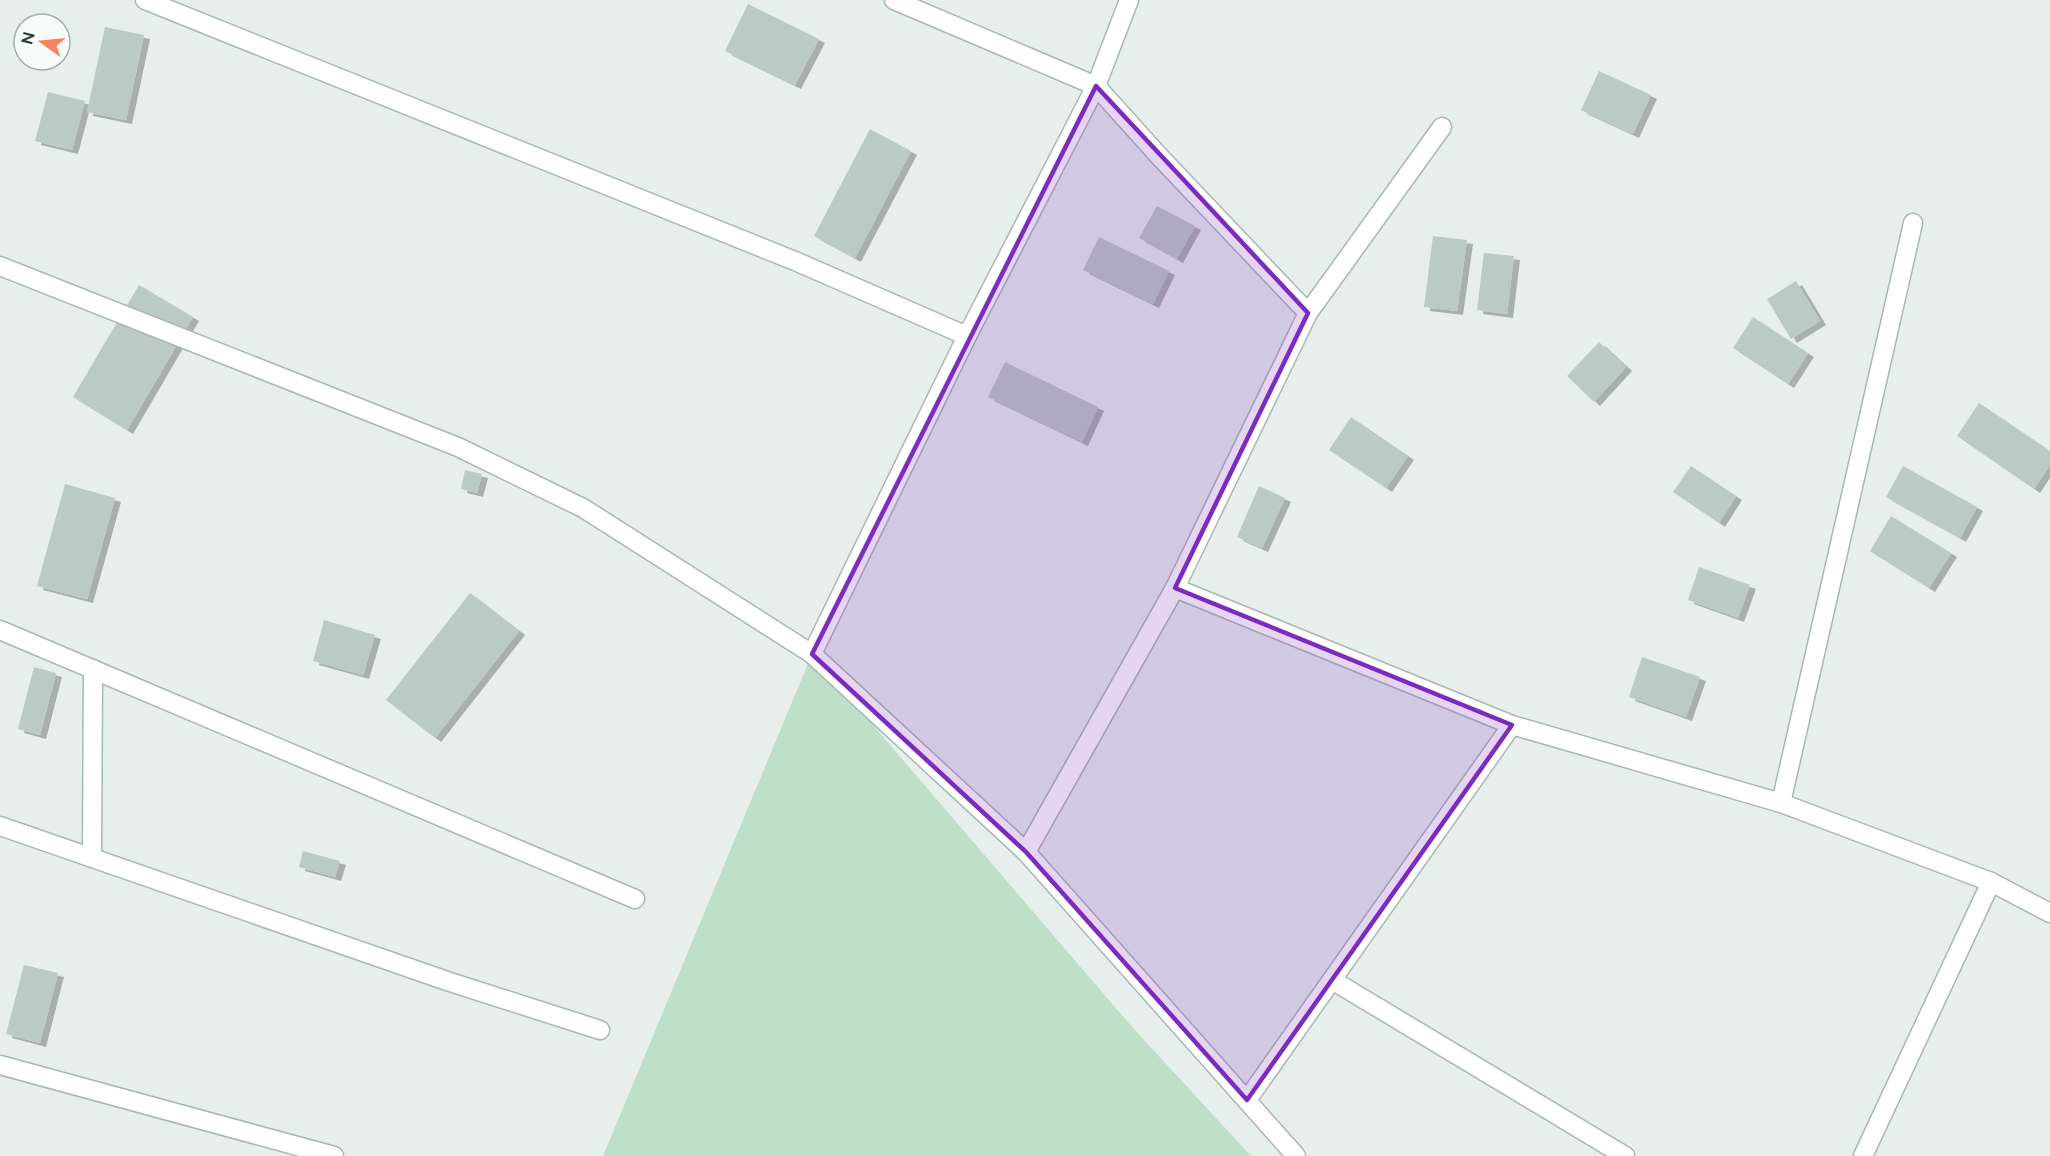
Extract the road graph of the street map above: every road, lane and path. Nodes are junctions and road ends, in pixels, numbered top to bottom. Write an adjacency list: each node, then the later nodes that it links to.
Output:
1 (145, 0): 9 (street)
2 (894, 0): 4 (street)
3 (1129, 0): 4 (street)
4 (1096, 86): 8 (street); 9 (street)
5 (1442, 127): 8 (street)
6 (1913, 222): 15 (street)
7 (0, 266): 12 (street)
8 (1308, 313): 10 (street)
9 (968, 336): 12 (street)
10 (1175, 588): 14 (street); 17 (street)
11 (0, 630): 13 (street)
12 (812, 654): 17 (street)
13 (93, 669): 18 (street); 20 (street)
14 (1512, 725): 15 (street); 22 (street)
15 (1781, 803): 19 (street)
16 (0, 826): 18 (street)
17 (1026, 852): 25 (street)
18 (92, 858): 23 (street)
19 (1991, 882): 21 (street); 29 (street)
20 (635, 899)
21 (2050, 913)
22 (1332, 980): 25 (street); 28 (street)
23 (600, 1030)
24 (0, 1065): 26 (street)
25 (1247, 1100): 27 (street)
26 (334, 1156)
27 (1296, 1156)
28 (1626, 1156)
29 (1863, 1156)

